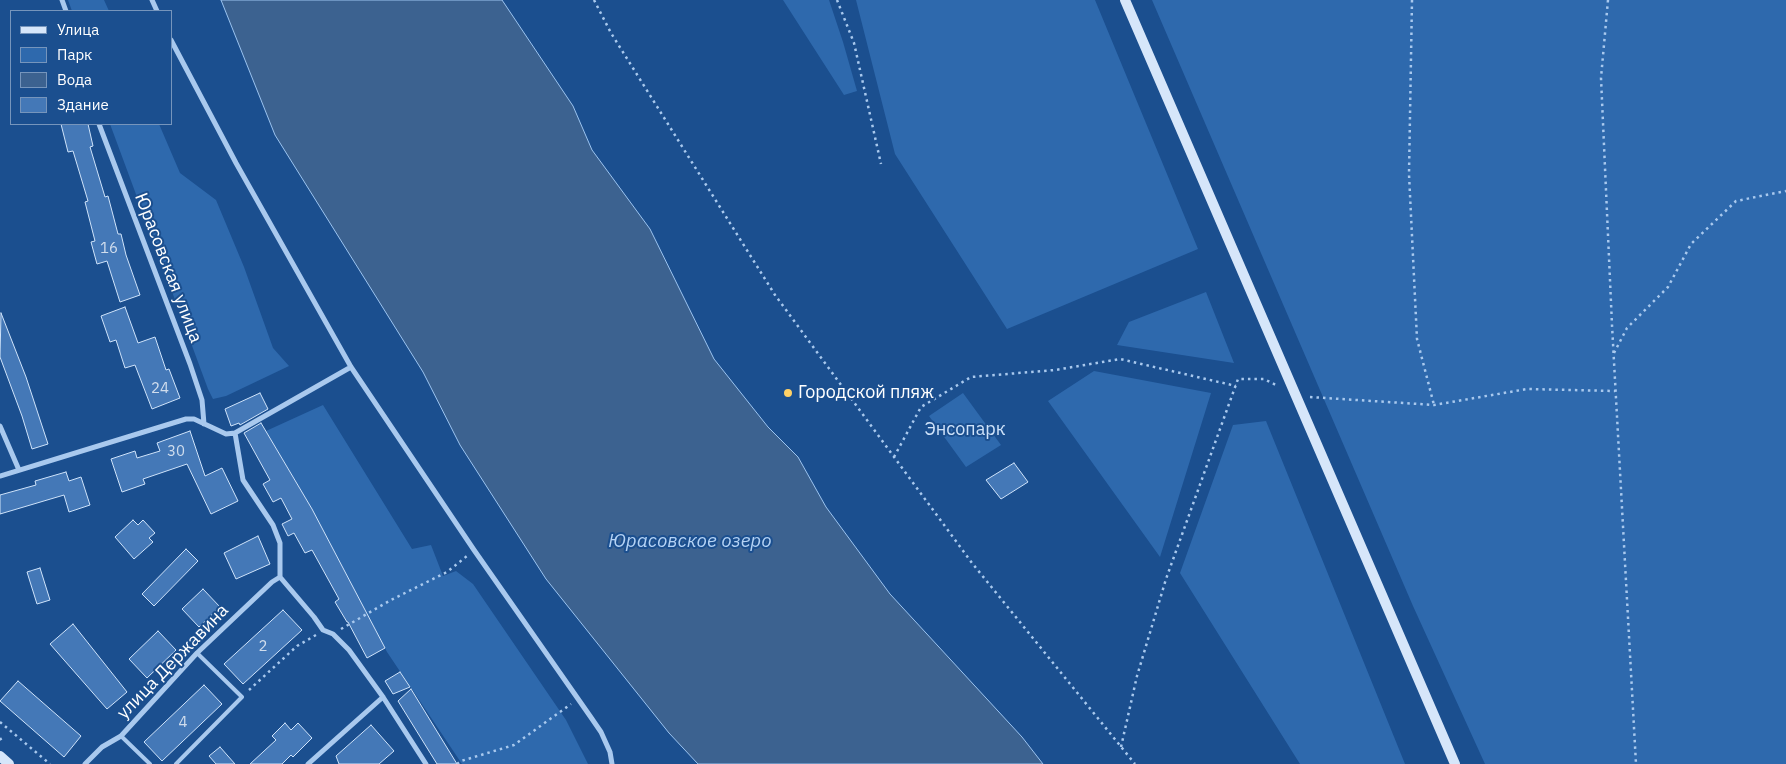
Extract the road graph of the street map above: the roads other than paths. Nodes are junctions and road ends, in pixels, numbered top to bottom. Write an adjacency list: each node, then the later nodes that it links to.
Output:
1 (1125, 0): 22 (main road)
2 (172, 42): 4 (street)
3 (99, 125): 5 (street, Юрасовская улица)
4 (351, 367): 7 (street); 21 (street)
5 (204, 424): 7 (street); 8 (street)
6 (0, 426): 8 (street)
7 (235, 433): 10 (street)
8 (19, 470): 9 (street)
9 (0, 476)
10 (280, 577): 11 (street, улица Державина); 12 (street)
11 (197, 653): 13 (street, улица Державина); 18 (lane)
12 (383, 697): 19 (street); 20 (street)
13 (121, 736): 16 (street, улица Державина); 17 (lane)
14 (0, 756): 15 (main road)
15 (9, 764)
16 (85, 764)
17 (150, 764)
18 (176, 764)
19 (308, 764)
20 (426, 764)
21 (612, 764)
22 (1455, 764)

